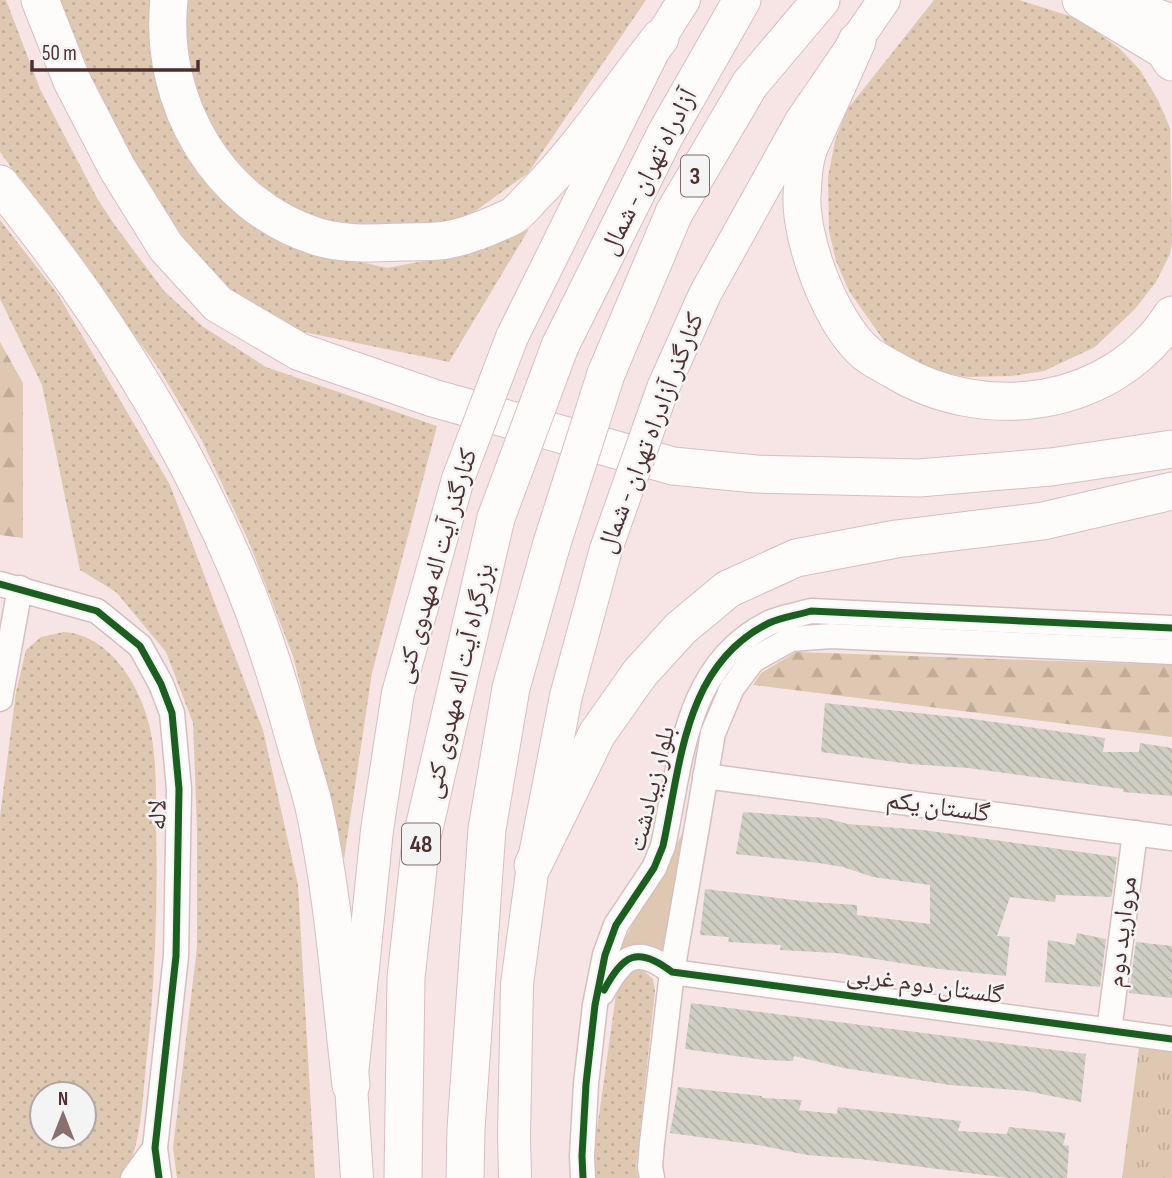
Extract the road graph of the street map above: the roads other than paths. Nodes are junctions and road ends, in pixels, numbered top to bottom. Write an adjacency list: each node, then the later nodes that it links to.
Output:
1 (40, 0): 16 (highway)
2 (169, 0): 10 (highway)
3 (684, 0): 10 (main road, کنارگذر آیت اله مهدوی کنی)
4 (742, 0): 15 (highway, آزادراه تهران - شمال / 3)
5 (821, 0): 18 (highway, آزادراه تهران - شمال / 3, bridge)
6 (1081, 0): 12 (highway)
7 (1106, 0): 9 (highway)
8 (883, 1): 11 (main road, کنارگذر آزادراه تهران - شمال)
9 (1172, 23)
10 (660, 38): 31 (main road, کنارگذر آیت اله مهدوی کنی, bridge)
11 (857, 41): 14 (highway); 26 (main road, کنارگذر آزادراه تهران - شمال, bridge)
12 (1172, 62)
13 (0, 184): 31 (highway)
14 (1172, 315)
15 (560, 346): 36 (highway, بزرگراه آیت اله مهدوی کنی / 48, bridge)
16 (1172, 449)
17 (1172, 491): 26 (highway)
18 (552, 543): 37 (highway, بزرگراه آیت اله مهدوی کنی)
19 (10, 586): 22 (street); 32 (street, لاله)
20 (1172, 628): 28 (street, بلوار زیبادشت)
21 (1172, 652): 23 (street, بلوار زیبادشت)
22 (0, 699)
23 (705, 776): 24 (street, گلستان یکم); 27 (street, بلوار زیبادشت)
24 (1135, 833): 25 (street, گلستان یکم); 29 (street, مروارید دوم)
25 (1172, 838)
26 (533, 865): 38 (main road)
27 (672, 972): 28 (street, گلستان دوم غربی); 29 (street, گلستان دوم غربی); 40 (street, بلوار زیبادشت)
28 (595, 1005): 39 (street, بلوار زیبادشت)
29 (1109, 1031): 30 (street, گلستان دوم غربی)
30 (1172, 1039)
31 (351, 1085): 35 (main road, کنارگذر آیت اله مهدوی کنی)
32 (155, 1148): 33 (street); 34 (street, لاله)
33 (133, 1178)
34 (159, 1178)
35 (357, 1178)
36 (403, 1178)
37 (465, 1178)
38 (515, 1178)
39 (583, 1178)
40 (652, 1178)

